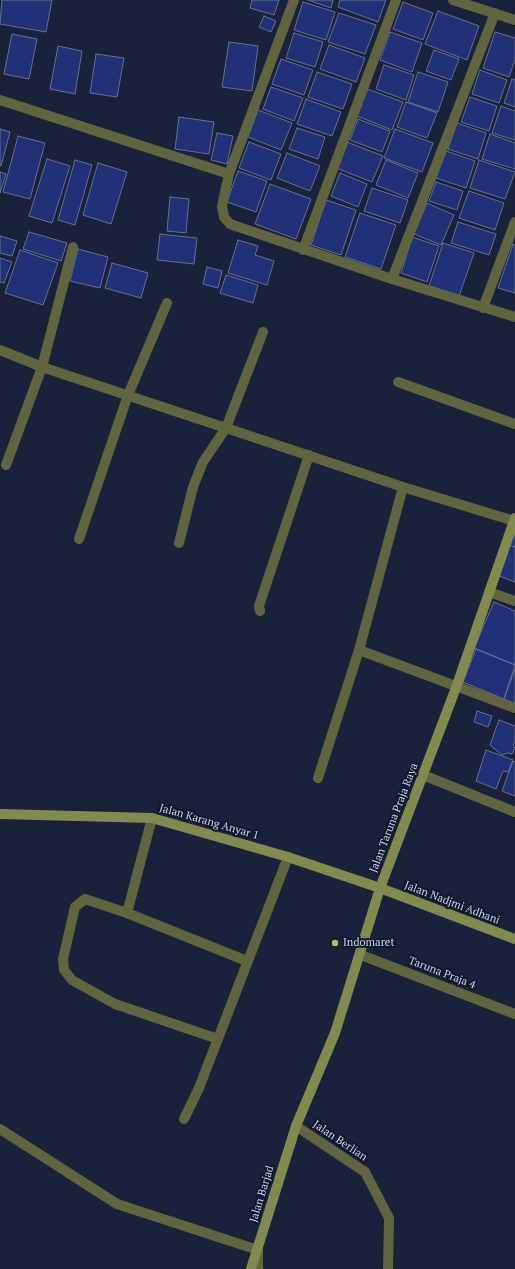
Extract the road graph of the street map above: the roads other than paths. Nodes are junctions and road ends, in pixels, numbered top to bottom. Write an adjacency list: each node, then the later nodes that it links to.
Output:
1 (294, 0): 7 (street)
2 (396, 0): 10 (street)
3 (453, 0): 4 (street)
4 (495, 13): 5 (street); 11 (street)
5 (515, 20)
6 (0, 100): 7 (street)
7 (229, 174): 10 (street)
8 (515, 222): 13 (street)
9 (73, 247): 17 (street)
10 (303, 250): 11 (street)
11 (392, 279): 13 (street)
12 (167, 303): 19 (street)
13 (483, 308): 14 (street)
14 (515, 317)
15 (263, 332): 21 (street)
16 (0, 350): 17 (street)
17 (42, 367): 19 (street); 23 (street)
18 (398, 382): 20 (street)
19 (128, 395): 21 (street); 26 (street)
20 (515, 424)
21 (226, 428): 22 (street); 27 (street)
22 (309, 455): 24 (street); 30 (street)
23 (6, 465)
24 (403, 487): 25 (street); 31 (street)
25 (514, 519): 28 (main road, Jalan Taruna Praja Raya)
26 (79, 539)
27 (179, 543)
28 (489, 592): 29 (street); 32 (main road, Jalan Taruna Praja Raya)
29 (515, 601)
30 (260, 611)
31 (358, 650): 32 (street); 35 (street)
32 (457, 685): 33 (street); 34 (main road, Jalan Taruna Praja Raya)
33 (515, 708)
34 (424, 776): 36 (street); 40 (main road, Jalan Taruna Praja Raya)
35 (318, 778)
36 (515, 812)
37 (0, 814): 38 (main road, Jalan Karang Anyar 1)
38 (152, 818): 39 (main road, Jalan Karang Anyar 1); 41 (street)
39 (288, 857): 40 (main road, Jalan Karang Anyar 1); 44 (street)
40 (380, 888): 42 (main road, Jalan Nadjmi Adhani); 43 (main road, Jalan Taruna Praja Raya)
41 (127, 913): 44 (street); 46 (street)
42 (515, 939)
43 (360, 955): 45 (street, Taruna Praja 4); 48 (main road, Jalan Taruna Praja Raya)
44 (247, 961): 46 (street)
45 (515, 1014)
46 (218, 1039): 47 (street)
47 (184, 1119)
48 (296, 1126): 50 (main road, Jalan Barjad); 53 (street, Jalan Berlian)
49 (0, 1130): 50 (street)
50 (258, 1250): 51 (main road, Jalan Barjad); 52 (street)
51 (251, 1269)
52 (258, 1269)
53 (388, 1269)

